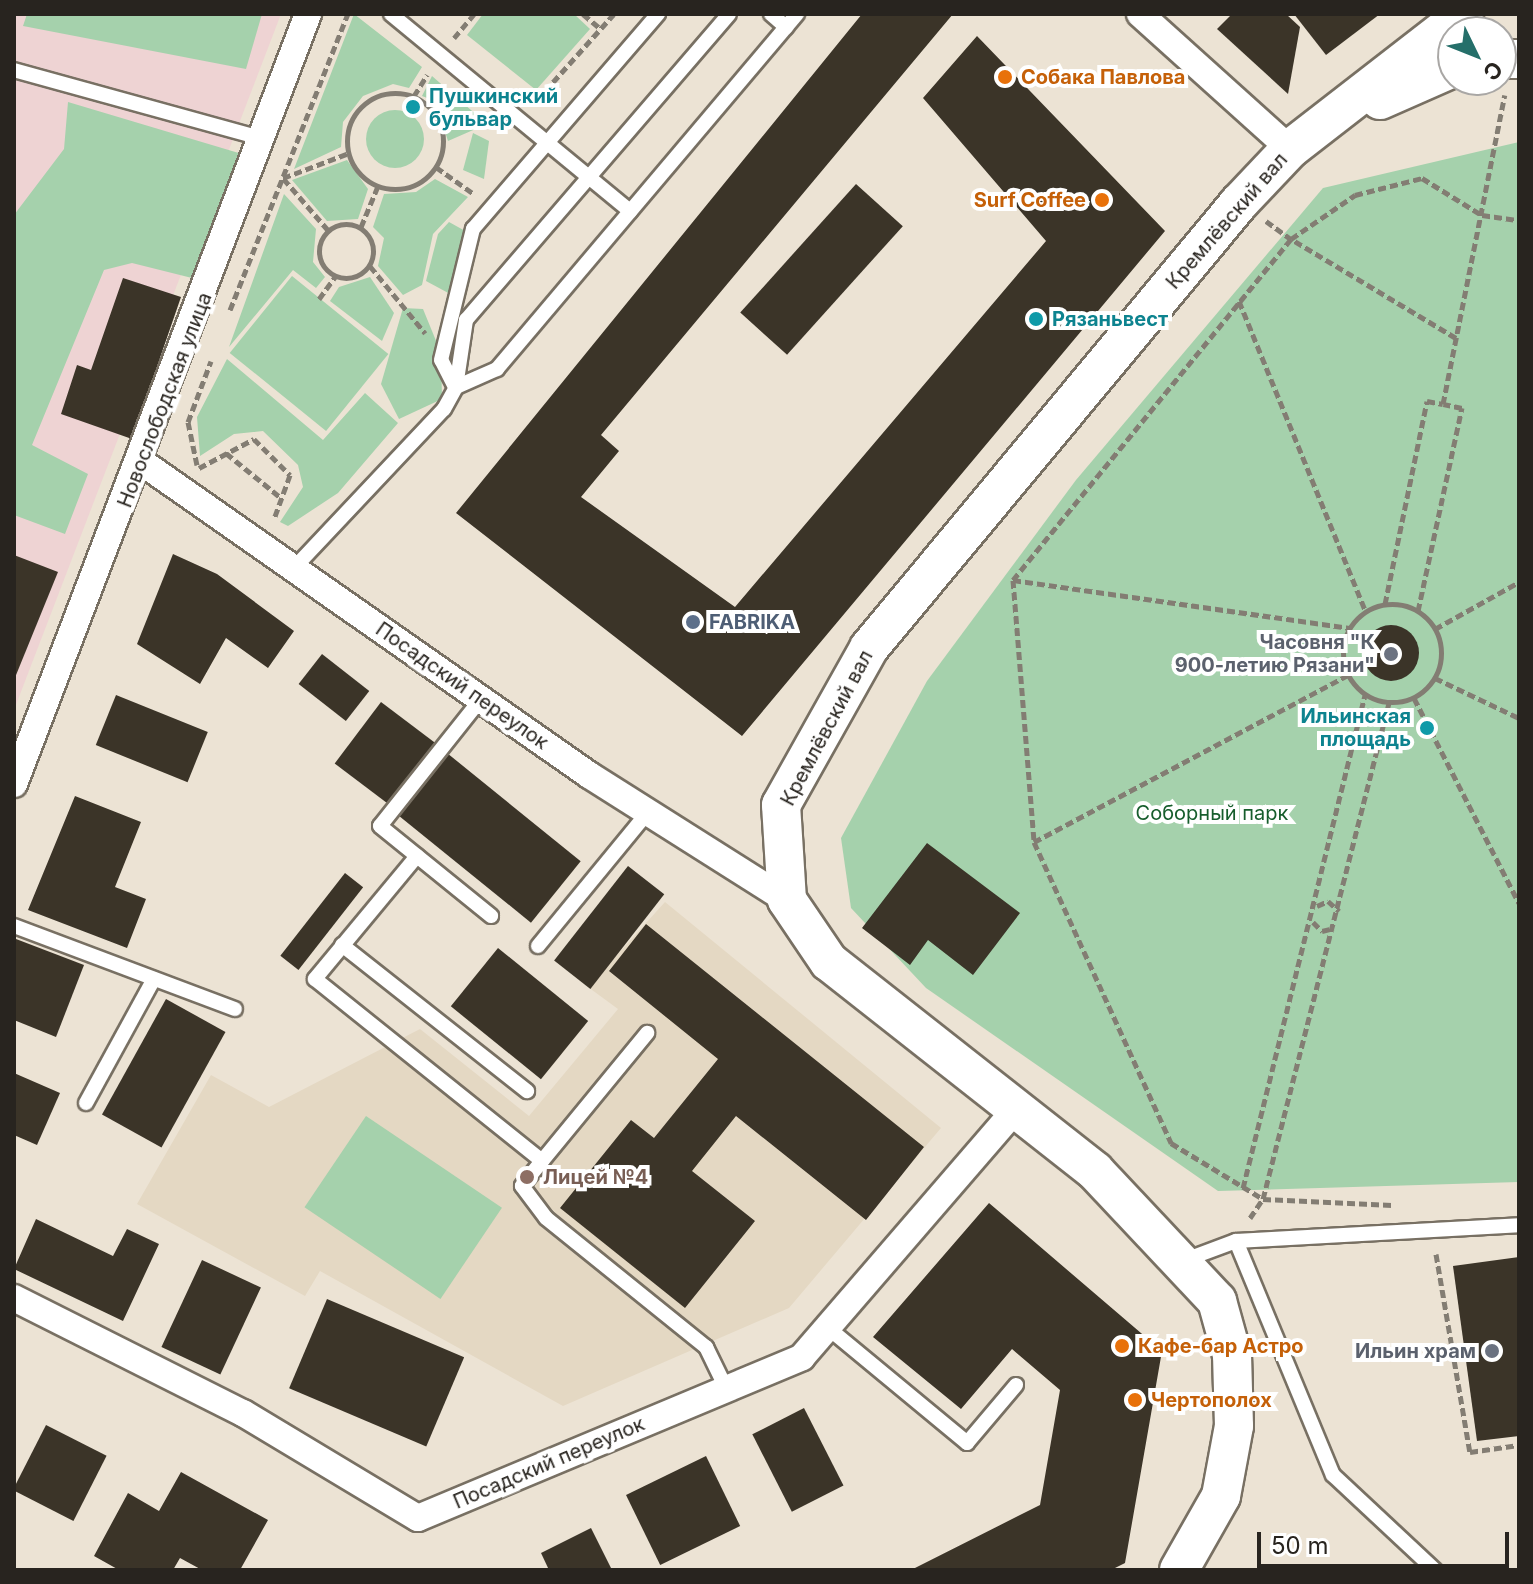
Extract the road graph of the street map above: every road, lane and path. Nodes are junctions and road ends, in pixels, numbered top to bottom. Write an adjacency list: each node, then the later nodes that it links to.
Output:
1 (308, 14): 22 (street, Новослободская улица)
2 (348, 14): 28 (path)
3 (391, 14): 23 (lane)
4 (474, 14): 15 (path)
5 (583, 14): 14 (path)
6 (614, 14): 14 (path)
7 (658, 14): 23 (lane)
8 (729, 14): 27 (lane)
9 (771, 14): 13 (lane)
10 (797, 14): 13 (lane)
11 (1140, 14): 24 (street)
12 (1464, 14): 24 (main road, Кремлёвский вал)
13 (786, 27): 32 (lane)
14 (601, 29): 21 (path)
15 (457, 34)
16 (420, 60): 19 (path)
17 (14, 70): 22 (lane)
18 (1437, 73): 24 (main road)
19 (443, 79)
20 (1504, 96): 33 (path)
21 (537, 100)
22 (264, 140): 49 (street, Новослободская улица)
23 (547, 143): 27 (lane); 46 (lane)
24 (1290, 149): 31 (main road, Кремлёвский вал)
25 (349, 153): 26 (path); 28 (path); 29 (path)
26 (436, 167): 29 (path); 30 (path)
27 (589, 177): 32 (lane); 46 (lane)
28 (283, 178): 36 (path); 42 (path)
29 (378, 186): 35 (path)
30 (484, 201)
31 (1239, 203): 37 (path); 73 (main road, Кремлёвский вал)
32 (630, 211): 46 (lane)
33 (1482, 215): 34 (path); 37 (path); 44 (path)
34 (1519, 220)
35 (361, 227): 36 (path); 38 (path)
36 (328, 230): 39 (path)
37 (1291, 239): 41 (path); 44 (path)
38 (370, 266): 39 (path); 43 (path)
39 (336, 276): 40 (path)
40 (319, 299)
41 (1239, 301): 55 (path); 59 (path)
42 (227, 318)
43 (434, 328)
44 (1456, 338): 47 (path)
45 (216, 348): 50 (path)
46 (456, 387): 54 (lane)
47 (1443, 404): 57 (path); 58 (path)
48 (226, 453): 50 (path); 52 (path); 52 (path)
49 (143, 463): 54 (street, Посадский переулок); 69 (street, Новослободская улица)
50 (199, 468): 51 (path)
51 (208, 478)
52 (280, 497): 53 (path)
53 (260, 525)
54 (295, 567): 66 (street, Посадский переулок)
55 (1013, 580): 60 (path); 71 (path)
56 (1519, 582): 61 (path)
57 (1385, 604): 58 (path); 59 (path)
58 (1418, 611): 61 (path)
59 (1366, 612): 60 (path)
60 (1350, 628): 62 (path)
61 (1435, 629): 63 (path)
62 (1348, 675): 64 (path); 71 (path)
63 (1435, 678): 65 (path); 68 (path)
64 (1365, 695): 67 (path); 75 (path)
65 (1414, 698): 67 (path); 74 (path)
66 (481, 699): 70 (street, Посадский переулок); 72 (lane)
67 (1389, 703): 76 (path)
68 (1519, 718)
69 (14, 784)
70 (648, 812): 73 (street, Посадский переулок); 82 (lane)
71 (1034, 842): 90 (path)
72 (417, 856): 77 (lane); 81 (lane)
73 (787, 900): 88 (main road)
74 (1519, 903)
75 (1316, 907): 76 (path); 78 (path)
76 (1339, 911): 80 (path)
77 (491, 916)
78 (1313, 922): 80 (path); 90 (path)
79 (14, 926): 83 (lane)
80 (1334, 927): 91 (path)
81 (342, 945): 86 (lane); 89 (lane)
82 (538, 946)
83 (154, 979): 84 (lane); 87 (lane)
84 (235, 1009)
85 (647, 1033): 89 (lane)
86 (527, 1091)
87 (86, 1103)
88 (1016, 1109): 96 (main road); 98 (street, Посадский переулок)
89 (542, 1161): 100 (lane)
90 (1243, 1188): 91 (path)
91 (1263, 1199): 92 (path)
92 (1408, 1205)
93 (1519, 1225): 94 (lane)
94 (1432, 1229): 95 (lane); 101 (path)
95 (1236, 1241): 96 (lane); 103 (lane)
96 (1185, 1260): 102 (main road)
97 (14, 1298): 100 (street, Посадский переулок)
98 (827, 1327): 99 (lane); 100 (street, Посадский переулок)
99 (1016, 1385)
100 (726, 1388)
101 (1519, 1445)
102 (1179, 1570)
103 (1435, 1570)

